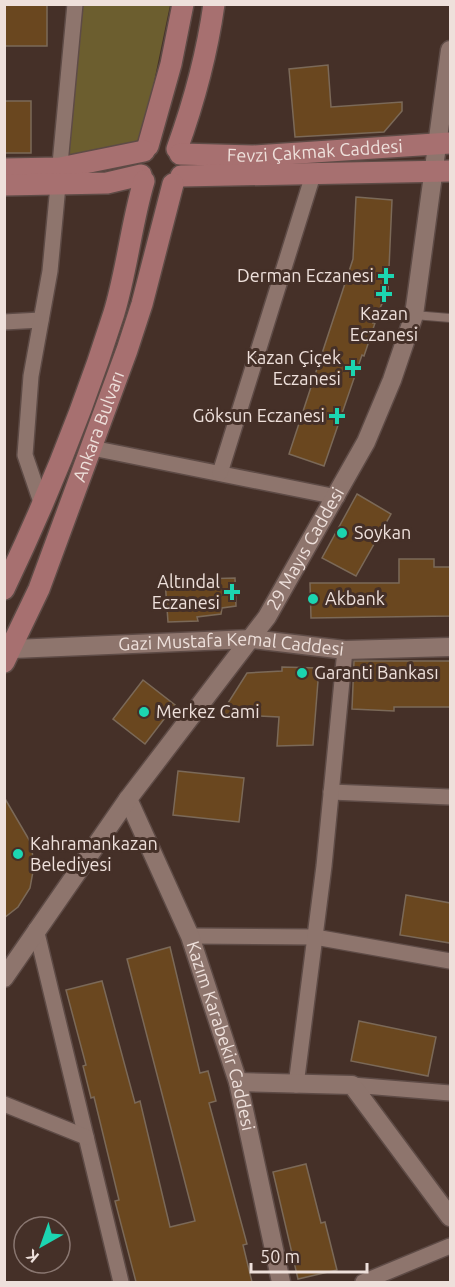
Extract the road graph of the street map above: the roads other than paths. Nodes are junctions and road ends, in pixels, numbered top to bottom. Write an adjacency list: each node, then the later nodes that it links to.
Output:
1 (75, 4): 11 (street)
2 (183, 4): 6 (main road)
3 (214, 4): 7 (main road)
4 (450, 50): 5 (street, 29 Mayıs Caddesi)
5 (443, 144): 7 (main road, Fevzi Çakmak Caddesi); 9 (street, 29 Mayıs Caddesi)
6 (146, 149): 7 (main road); 11 (main road); 12 (main road)
7 (178, 152): 13 (main road)
8 (4, 169): 11 (main road)
9 (442, 172): 10 (main road, Fevzi Çakmak Caddesi); 15 (street, 29 Mayıs Caddesi)
10 (312, 175): 13 (main road, Fevzi Çakmak Caddesi); 20 (street)
11 (59, 176): 12 (main road); 14 (main road); 17 (street)
12 (143, 178): 13 (main road); 22 (main road, Ankara Bulvarı)
13 (177, 180): 19 (main road, Ankara Bulvarı)
14 (4, 186)
15 (414, 315): 16 (lane); 21 (street, 29 Mayıs Caddesi)
16 (450, 318)
17 (41, 321): 18 (street); 22 (street)
18 (4, 322)
19 (92, 448): 20 (street); 27 (main road, Ankara Bulvarı)
20 (219, 473): 21 (street)
21 (337, 496): 24 (street, 29 Mayıs Caddesi)
22 (42, 506): 23 (main road, Ankara Bulvarı)
23 (4, 589)
24 (252, 639): 26 (street, Gazi Mustafa Kemal Caddesi); 27 (street, Gazi Mustafa Kemal Caddesi); 30 (street, 29 Mayıs Caddesi)
25 (450, 647): 26 (street, Gazi Mustafa Kemal Caddesi)
26 (345, 650): 28 (street)
27 (7, 652)
28 (331, 792): 29 (street); 33 (street)
29 (450, 797)
30 (128, 799): 31 (street, 29 Mayıs Caddesi); 32 (street, Kazım Karabekir Caddesi)
31 (36, 929): 35 (street, 29 Mayıs Caddesi); 41 (street)
32 (190, 936): 33 (street); 36 (street, Kazım Karabekir Caddesi)
33 (315, 937): 34 (street); 37 (street)
34 (450, 961)
35 (4, 978)
36 (238, 1082): 37 (street); 45 (street, Kazım Karabekir Caddesi)
37 (296, 1084): 38 (street)
38 (352, 1085): 39 (street); 42 (street)
39 (450, 1093)
40 (4, 1104): 41 (street)
41 (86, 1137): 44 (street)
42 (450, 1218)
43 (450, 1246): 46 (street)
44 (121, 1282)
45 (281, 1282)
46 (363, 1282)

